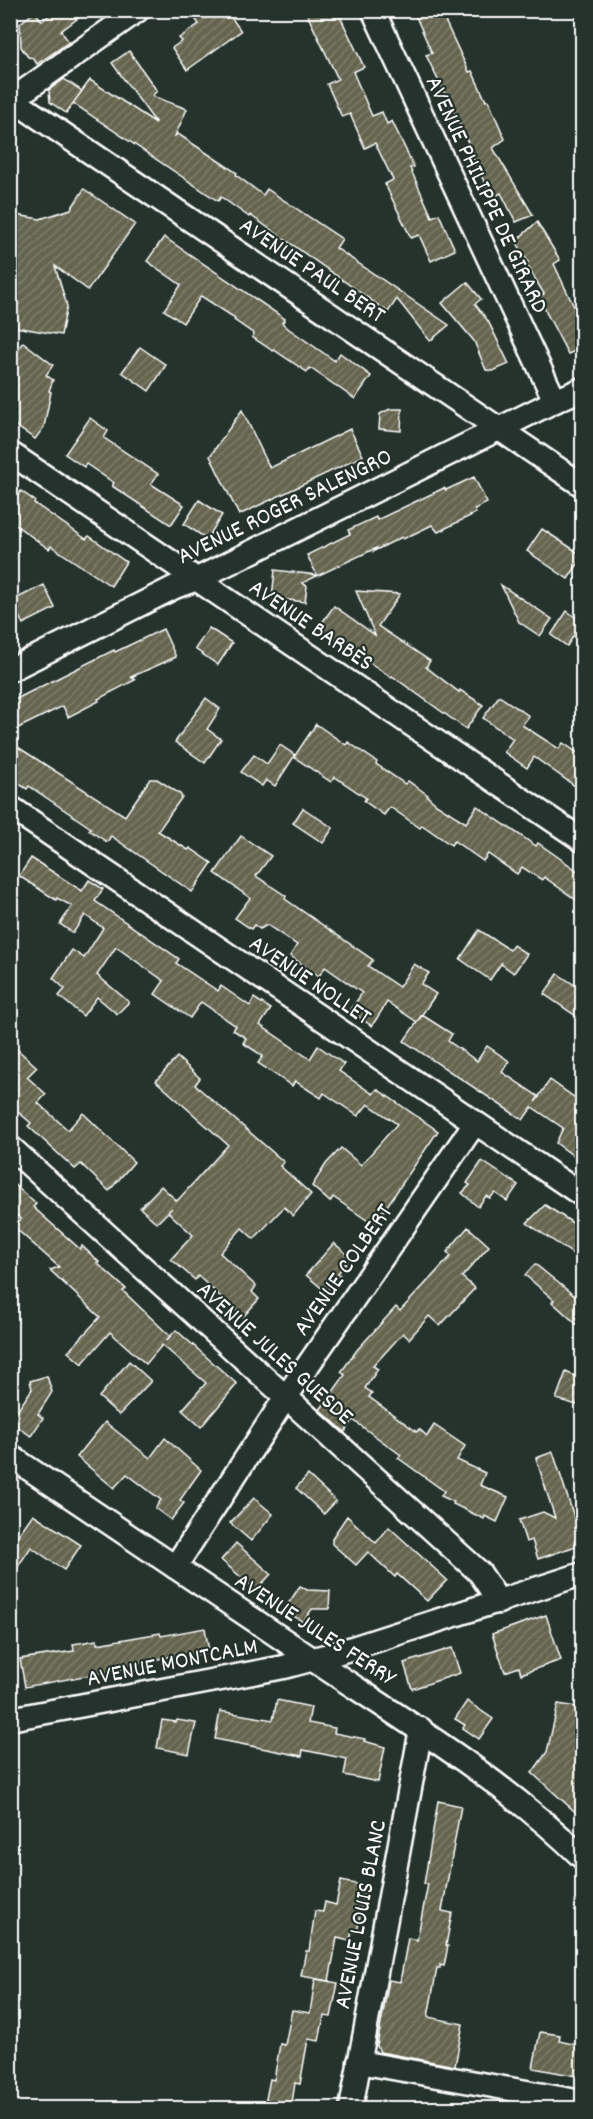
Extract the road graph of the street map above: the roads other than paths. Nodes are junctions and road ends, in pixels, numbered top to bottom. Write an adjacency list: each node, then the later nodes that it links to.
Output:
1 (138, 10): 3 (street)
2 (374, 10): 5 (street, AVENUE PHILIPPE DE GIRARD)
3 (12, 100): 6 (street, AVENUE PAUL BERT)
4 (582, 389): 5 (street, AVENUE ROGER SALENGRO)
5 (555, 400): 6 (street, AVENUE ROGER SALENGRO)
6 (501, 429): 8 (street, AVENUE PAUL BERT); 9 (street, AVENUE ROGER SALENGRO)
7 (10, 453): 9 (street, AVENUE BARBÈS)
8 (582, 485)
9 (197, 579): 10 (street, AVENUE ROGER SALENGRO); 12 (street, AVENUE BARBÈS)
10 (10, 670)
11 (10, 807): 13 (street, AVENUE NOLLET)
12 (582, 840)
13 (475, 1123): 15 (street, AVENUE NOLLET); 16 (street, AVENUE COLBERT)
14 (10, 1148): 16 (street, AVENUE JULES GUESDE)
15 (582, 1195)
16 (286, 1397): 18 (street, AVENUE COLBERT); 20 (street, AVENUE JULES GUESDE)
17 (10, 1456): 18 (street, AVENUE JULES FERRY)
18 (175, 1567): 21 (street, AVENUE JULES FERRY)
19 (582, 1574): 20 (street, AVENUE MONTCALM)
20 (499, 1602): 21 (street, AVENUE MONTCALM)
21 (313, 1660): 22 (street, AVENUE MONTCALM); 23 (street, AVENUE JULES FERRY)
22 (10, 1719)
23 (421, 1729): 24 (street, AVENUE JULES FERRY); 25 (street, AVENUE LOUIS BLANC)
24 (582, 1857)
25 (359, 2062): 26 (street); 27 (street, AVENUE LOUIS BLANC)
26 (582, 2102)
27 (351, 2109)

